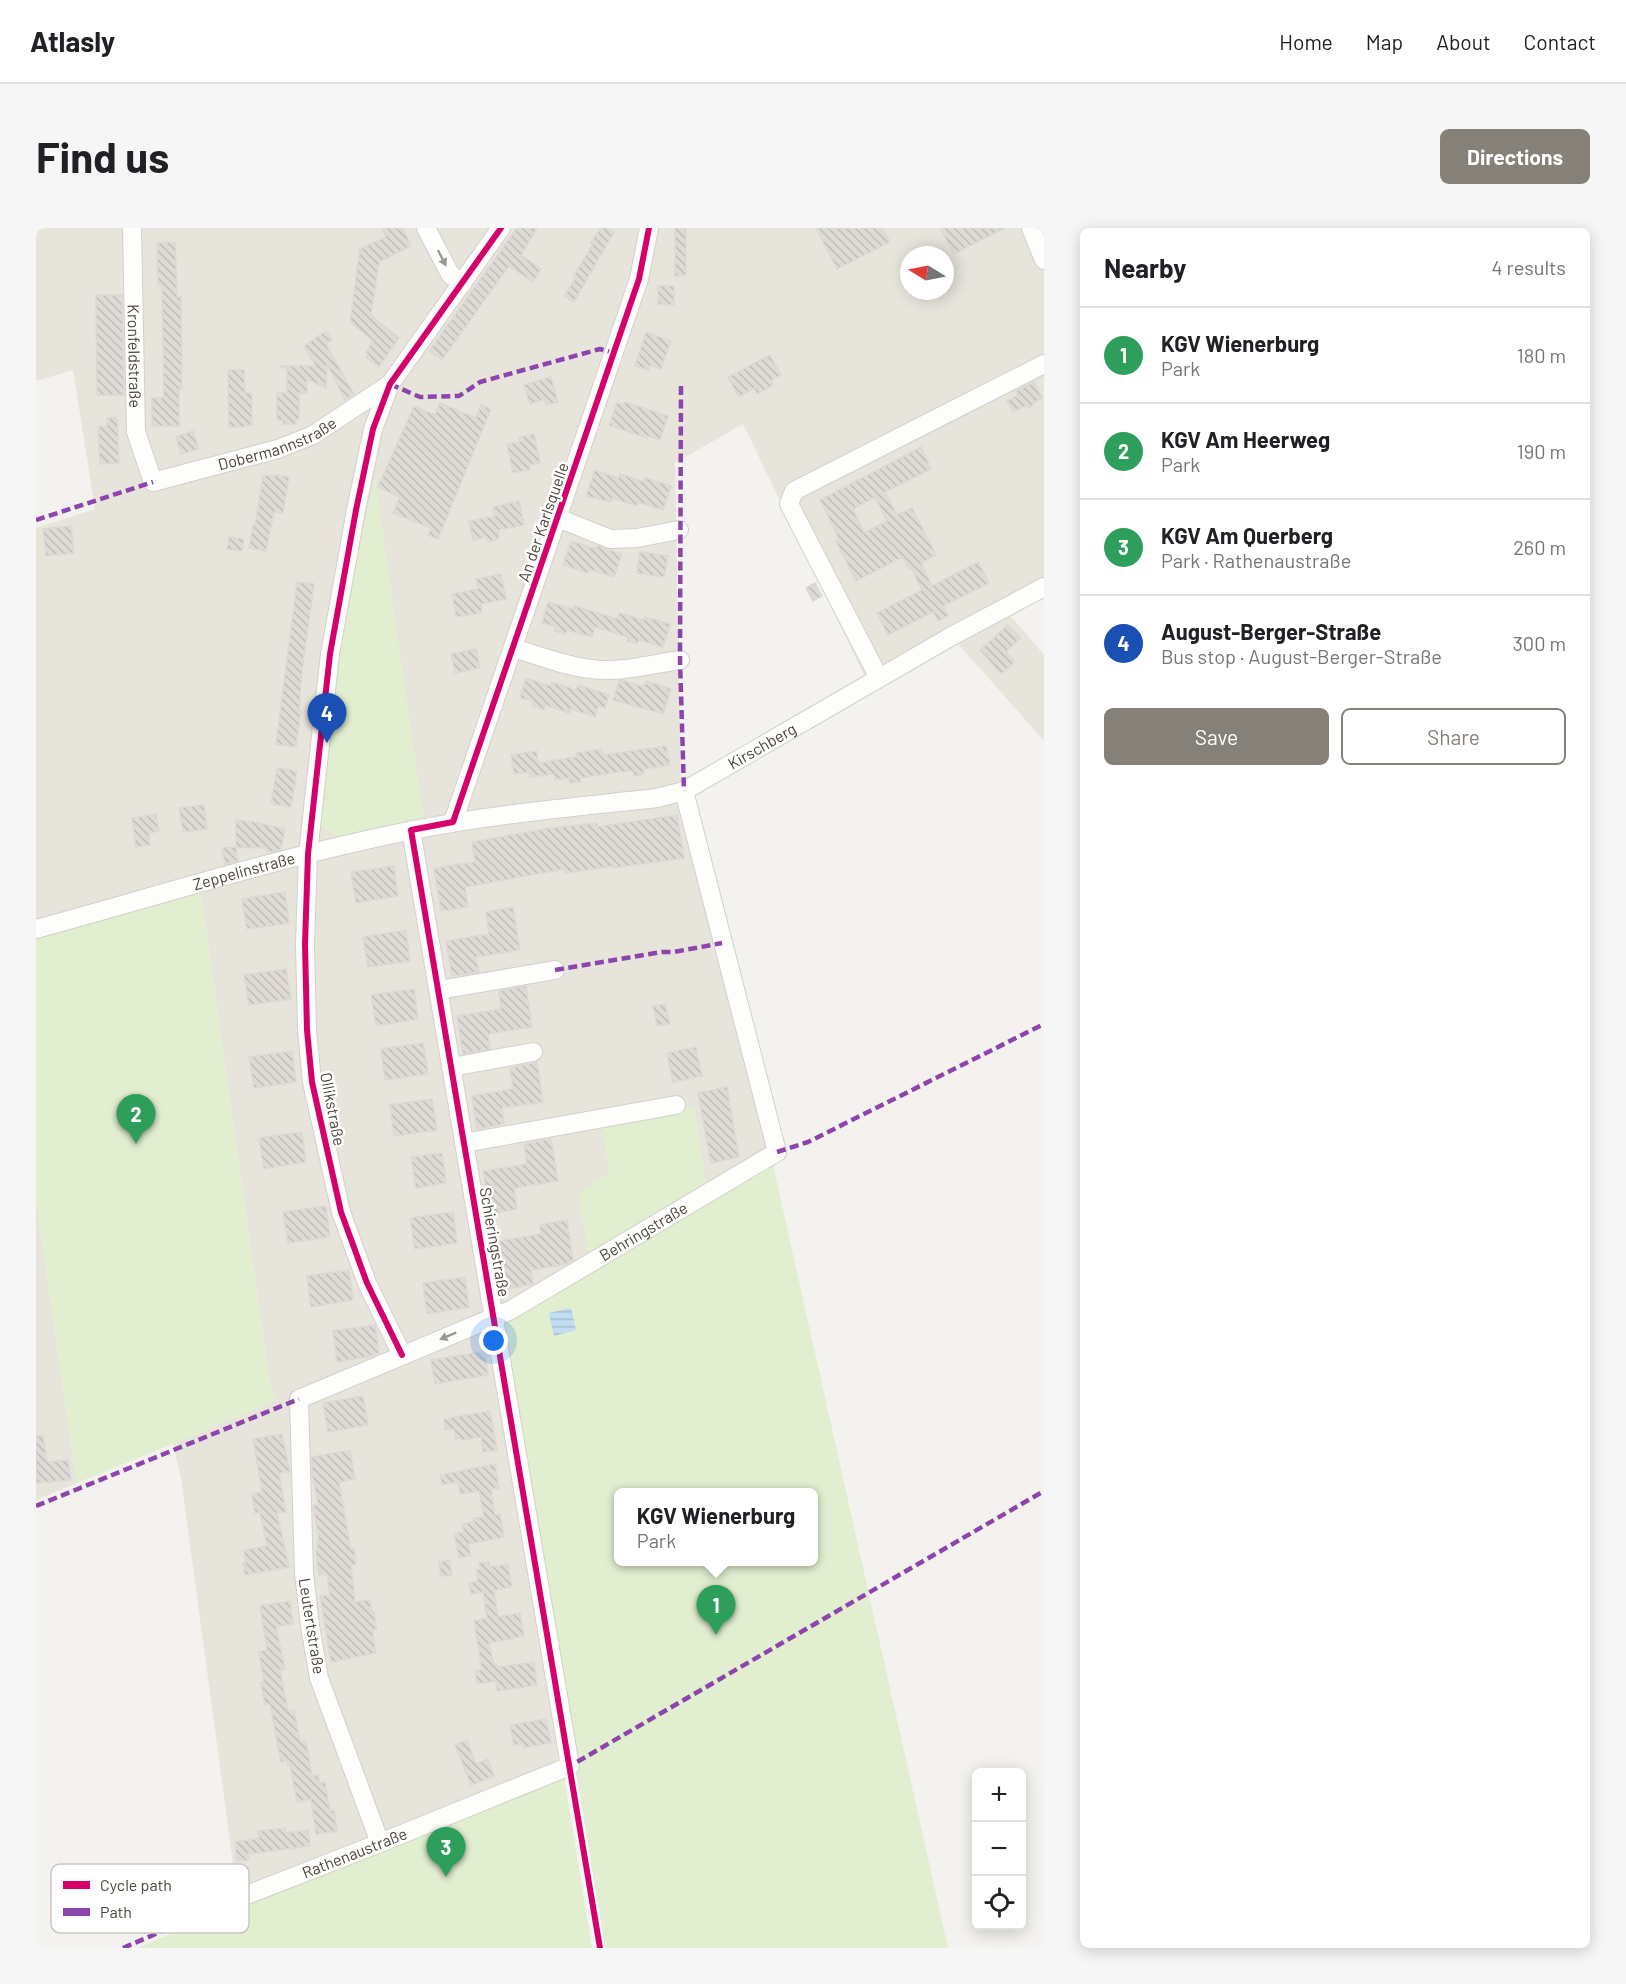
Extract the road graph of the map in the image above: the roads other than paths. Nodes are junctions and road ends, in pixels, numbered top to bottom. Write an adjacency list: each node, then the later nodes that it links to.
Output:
1 (132, 228): 10 (street, Kronfeldstraße)
2 (426, 228): 7 (street, one-way to 7)
3 (501, 228): 7 (street)
4 (649, 228): 11 (street, An der Karlsquelle)
5 (1034, 230): 6 (street)
6 (1044, 260)
7 (462, 284): 9 (street)
8 (1044, 364): 16 (street)
9 (390, 384): 10 (street, Dobermannstraße); 20 (street, Ollikstraße)
10 (153, 482)
11 (558, 518): 12 (street, An der Karlsquelle); 14 (street, An der Karlsquelle)
12 (679, 530)
13 (1044, 587): 16 (street, Kirschberg)
14 (514, 648): 15 (street); 18 (street, An der Karlsquelle)
15 (680, 660)
16 (879, 678): 17 (street, Kirschberg)
17 (684, 791): 18 (street, Kirschberg); 28 (street, Behringstraße)
18 (453, 822): 19 (street, Zeppelinstraße)
19 (411, 830): 20 (street, Zeppelinstraße); 23 (street, Schieringstraße)
20 (308, 854): 21 (street, Zeppelinstraße); 29 (street, Ollikstraße)
21 (36, 929)
22 (555, 970): 23 (street)
23 (439, 990): 25 (street, Schieringstraße)
24 (533, 1052): 25 (street)
25 (452, 1067): 27 (street, Schieringstraße)
26 (676, 1105): 27 (street)
27 (464, 1143): 28 (street, Schieringstraße)
28 (502, 1314): 29 (street, Behringstraße, one-way to 29); 31 (street, Schieringstraße)
29 (402, 1355): 30 (street, Behringstraße)
30 (299, 1399): 32 (street, Leutertstraße)
31 (570, 1766): 32 (street, Rathenaustraße)
32 (380, 1843): 33 (street, Rathenaustraße)
33 (249, 1894)

